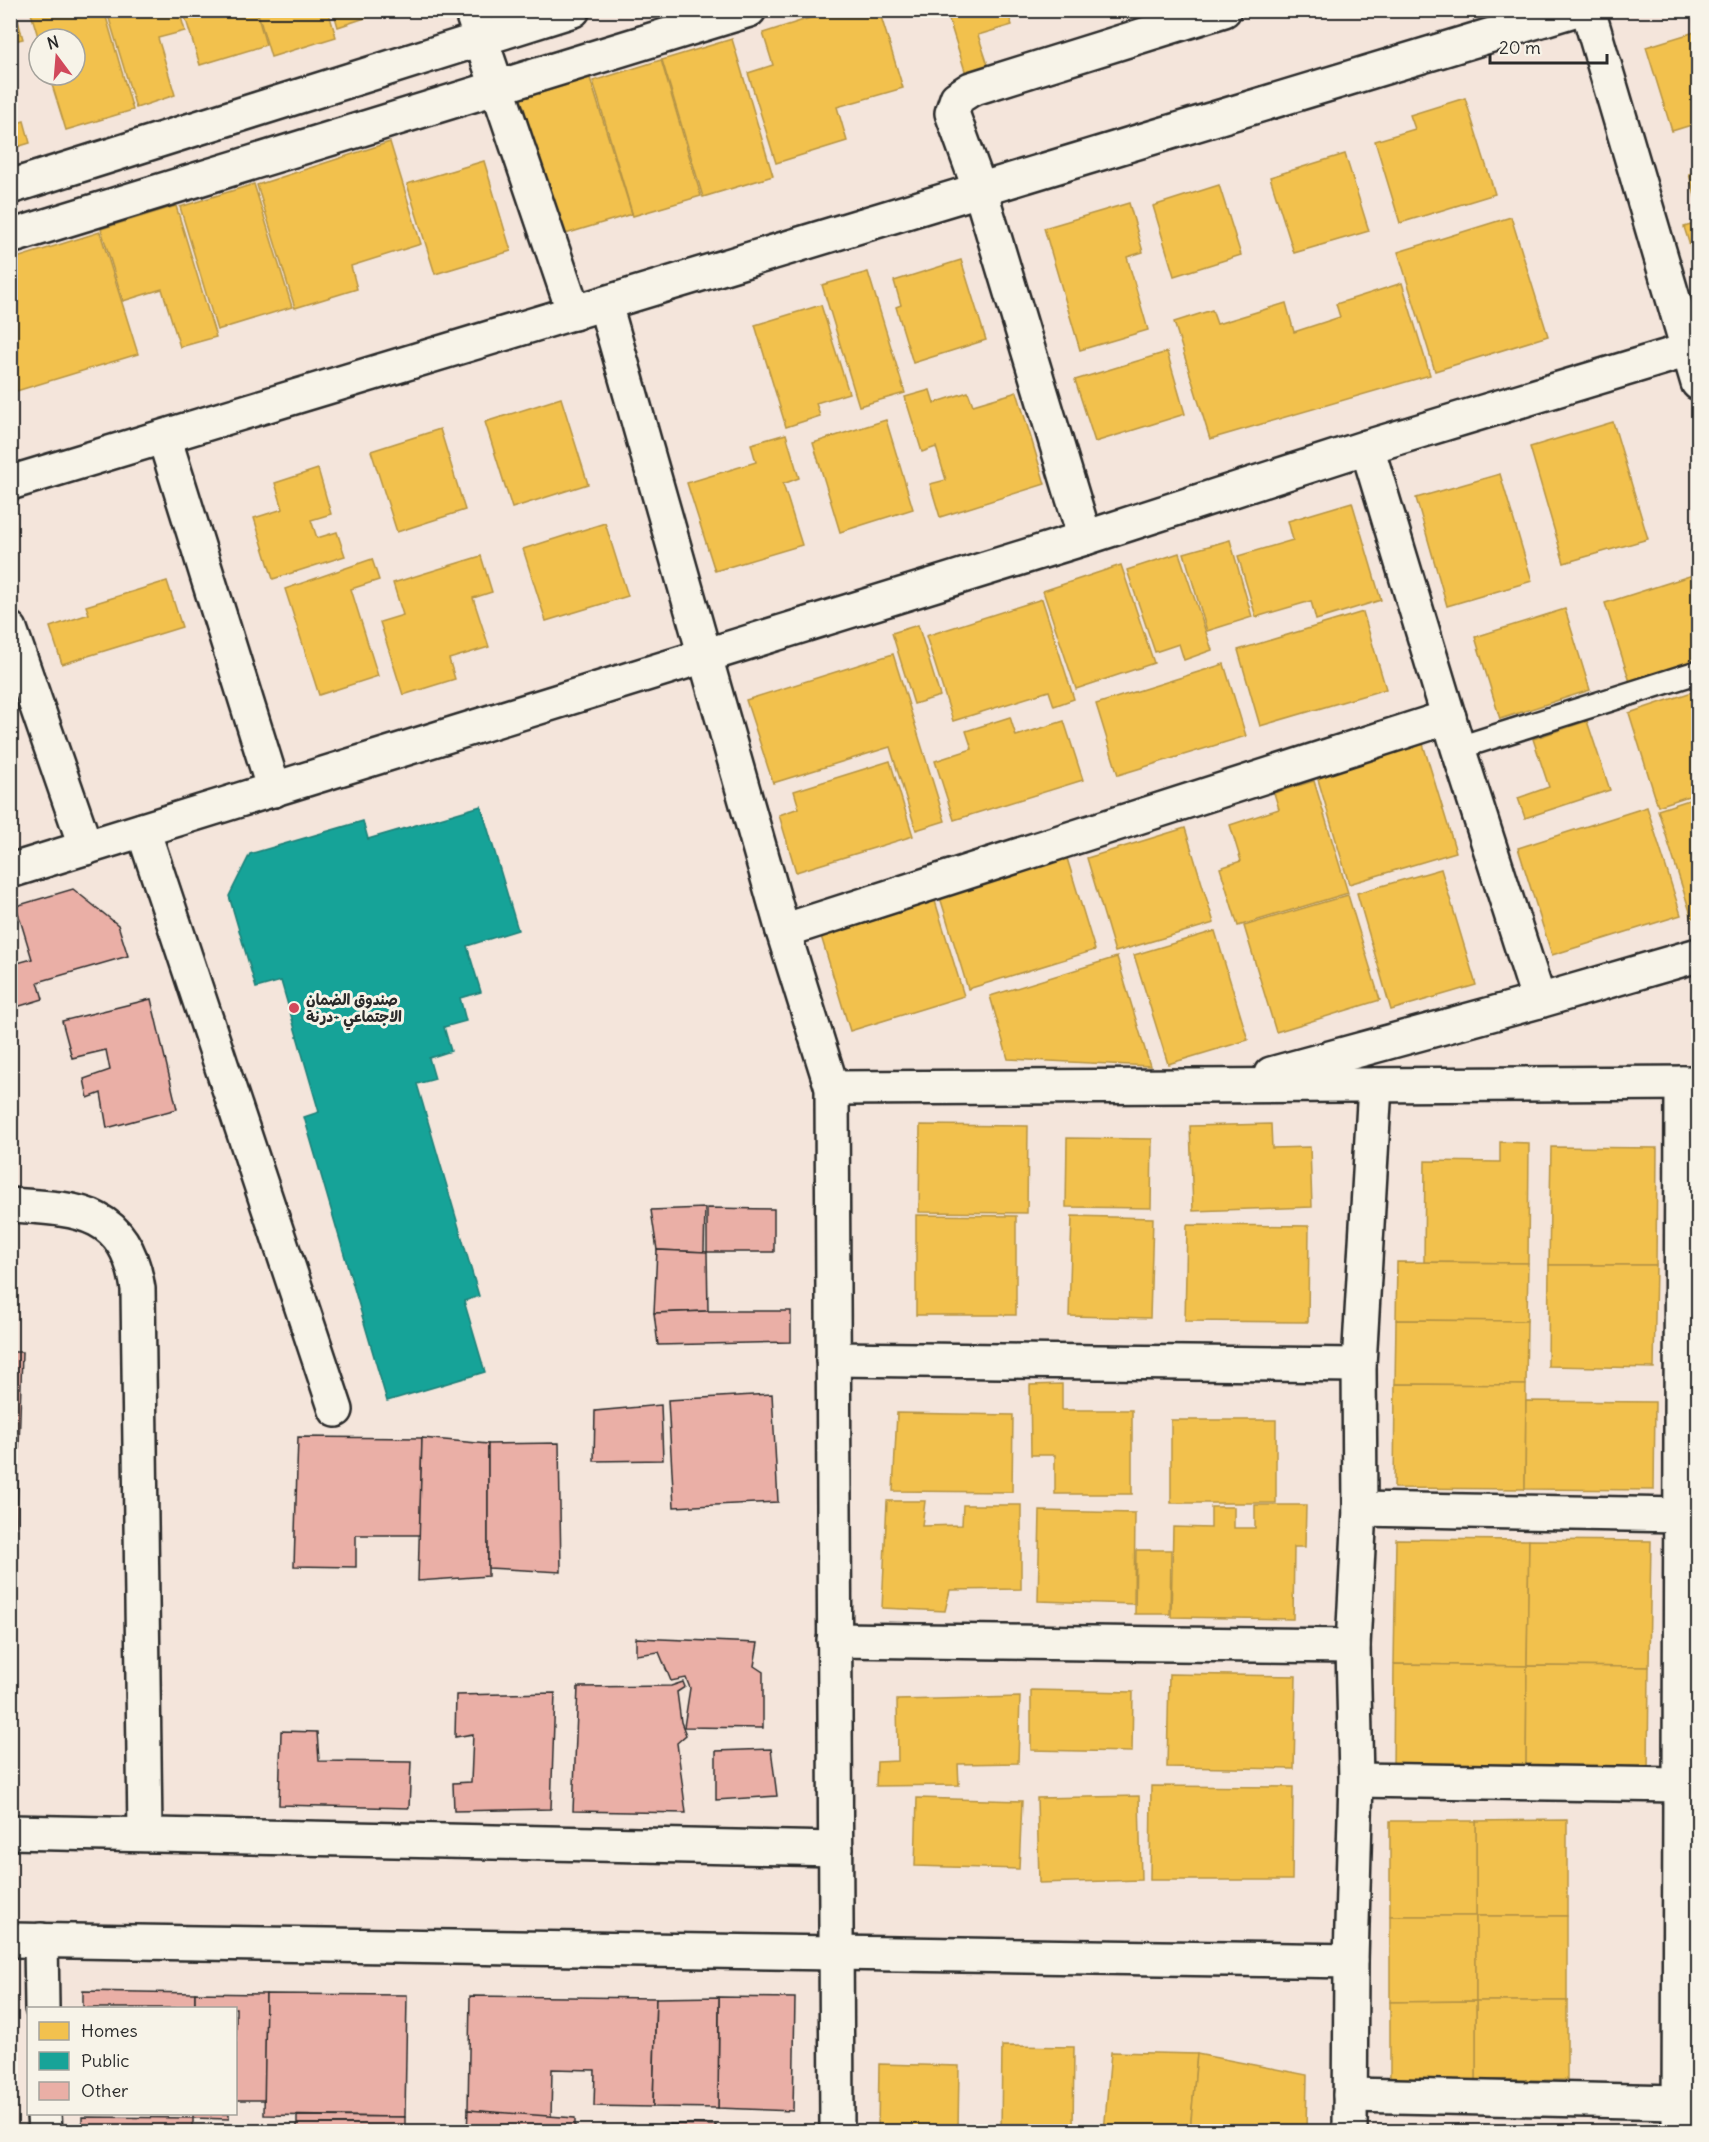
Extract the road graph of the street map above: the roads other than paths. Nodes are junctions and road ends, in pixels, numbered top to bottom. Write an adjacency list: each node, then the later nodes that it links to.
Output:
1 (573, 10): 6 (street)
2 (749, 10): 7 (street)
3 (1224, 10): 9 (street)
4 (1574, 10): 9 (street)
5 (1588, 10): 13 (street)
6 (476, 24): 7 (street); 8 (street)
7 (496, 87): 10 (street); 12 (street)
8 (10, 186)
9 (980, 190): 11 (street); 18 (street)
10 (10, 237)
11 (605, 304): 12 (street); 20 (street)
12 (574, 313): 15 (street)
13 (1694, 348): 14 (street); 16 (street)
14 (1698, 383)
15 (164, 437): 17 (street); 24 (street)
16 (1367, 447): 18 (street); 22 (street)
17 (10, 483)
18 (1084, 538): 20 (street)
19 (10, 629): 26 (street)
20 (705, 656): 24 (street); 28 (street)
21 (1698, 672): 23 (lane)
22 (1449, 717): 23 (street); 28 (street)
23 (1458, 748): 30 (street)
24 (274, 790): 25 (street)
25 (143, 830): 26 (street); 38 (street)
26 (86, 848): 27 (street)
27 (10, 871)
28 (783, 931): 34 (street)
29 (1698, 955): 30 (street)
30 (1539, 1001): 33 (street)
31 (1690, 1083): 32 (street); 40 (street)
32 (1374, 1085): 33 (street); 37 (street)
33 (1226, 1086): 34 (street)
34 (832, 1088): 36 (street)
35 (10, 1205): 47 (street)
36 (833, 1359): 37 (street); 42 (street)
37 (1359, 1365): 39 (street)
38 (336, 1410)
39 (1360, 1509): 40 (street); 43 (street)
40 (1680, 1515): 41 (street)
41 (1690, 1551): 45 (street)
42 (834, 1640): 43 (street); 48 (street)
43 (1353, 1646): 44 (street)
44 (1356, 1780): 45 (street); 52 (street)
45 (1680, 1785): 49 (street)
46 (10, 1832): 47 (street)
47 (146, 1834): 48 (street)
48 (836, 1850): 51 (street)
49 (1689, 1864): 56 (street)
50 (26, 1940): 51 (street); 53 (street)
51 (836, 1952): 52 (street); 58 (street)
52 (1351, 1960): 54 (street)
53 (42, 2007)
54 (1350, 2095): 56 (street); 59 (street)
55 (44, 2115): 57 (street)
56 (1679, 2117)
57 (45, 2132)
58 (837, 2132)
59 (1350, 2132)

